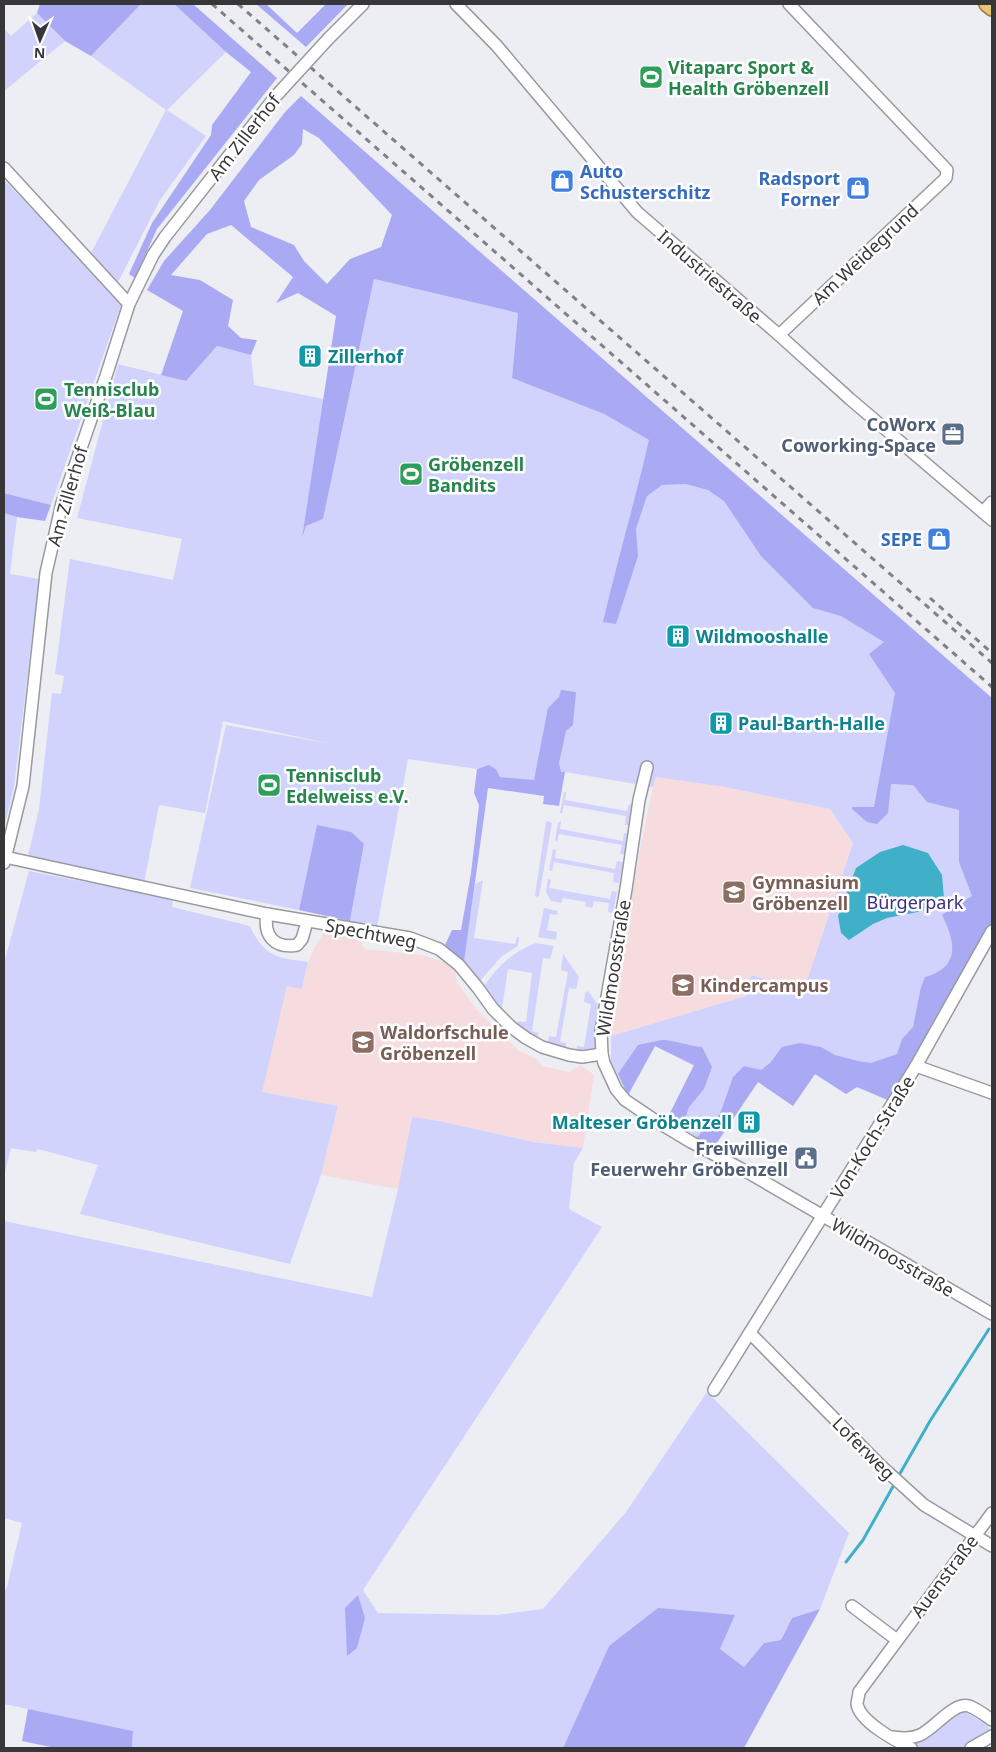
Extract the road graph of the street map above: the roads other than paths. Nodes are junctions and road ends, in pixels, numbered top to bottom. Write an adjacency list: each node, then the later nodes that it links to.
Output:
1 (363, 4): 7 (street, Am Zillerhof, bridge)
2 (456, 4): 8 (street, Industriestraße)
3 (789, 4): 8 (street, Am Weidegrund)
4 (987, 4): 5 (main road)
5 (992, 8)
6 (4, 168): 7 (street)
7 (129, 304): 13 (street, Am Zillerhof)
8 (779, 335): 10 (street, Industriestraße)
9 (992, 502): 10 (street)
10 (983, 512): 11 (street, Industriestraße)
11 (992, 520)
12 (647, 767): 17 (street, Wildmoosstraße)
13 (4, 860): 14 (street, Spechtweg)
14 (267, 914): 15 (street, Spechtweg); 15 (street, Spechtweg)
15 (307, 922): 17 (street, Spechtweg)
16 (992, 931): 18 (street, Von-Koch-Straße)
17 (602, 1054): 20 (street, Wildmoosstraße)
18 (916, 1066): 19 (street); 20 (street, Von-Koch-Straße)
19 (992, 1093)
20 (823, 1216): 21 (street, Wildmoosstraße); 22 (street, Von-Koch-Straße)
21 (992, 1314)
22 (750, 1333): 23 (street, Von-Koch-Straße); 25 (street, Loferweg)
23 (714, 1390)
24 (992, 1512): 25 (street, Auenstraße)
25 (974, 1536): 26 (street, Loferweg); 28 (street, Auenstraße)
26 (992, 1546)
27 (852, 1606): 28 (street)
28 (897, 1640): 31 (street, Auenstraße)
29 (992, 1720): 31 (street)
30 (992, 1736): 33 (street)
31 (889, 1737): 32 (street, Auenstraße)
32 (912, 1748)
33 (971, 1748)

